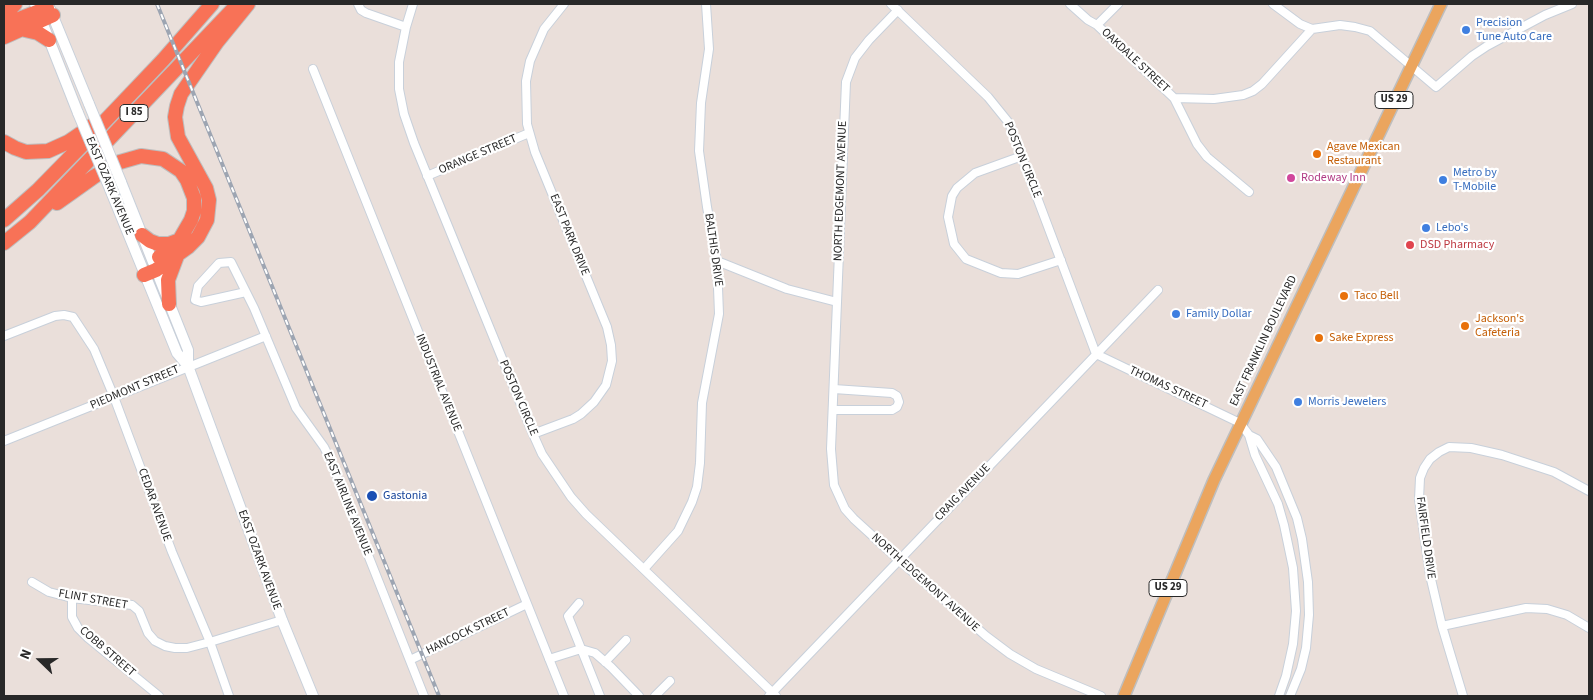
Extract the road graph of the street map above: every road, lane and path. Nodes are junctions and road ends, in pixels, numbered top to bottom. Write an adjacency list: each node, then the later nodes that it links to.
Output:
1 (15, 4): 17 (highway)
2 (212, 4): 28 (highway, I 85)
3 (238, 4): 35 (highway, I 85)
4 (248, 4): 39 (highway)
5 (358, 4): 20 (street)
6 (413, 4): 20 (street, POSTON CIRCLE)
7 (564, 4): 29 (street, EAST PARK DRIVE)
8 (706, 4): 41 (street, BALTHIS DRIVE)
9 (892, 4): 16 (street, POSTON CIRCLE)
10 (1070, 4): 18 (street, OAKDALE STREET)
11 (1118, 4): 18 (street)
12 (1273, 4): 22 (street)
13 (1440, 4): 25 (main road, EAST FRANKLIN BOULEVARD / US 29)
14 (1572, 4): 25 (street)
15 (44, 10): 19 (highway); 21 (highway); 24 (main road, EAST OZARK AVENUE); 36 (main road, EAST OZARK AVENUE, bridge)
16 (898, 10): 31 (street, POSTON CIRCLE); 45 (street, NORTH EDGEMONT AVENUE)
17 (4, 16)
18 (1097, 25): 27 (street, OAKDALE STREET)
19 (4, 26)
20 (406, 27): 32 (street, POSTON CIRCLE)
21 (21, 29): 23 (highway); 24 (highway)
22 (1312, 29): 25 (street); 27 (street)
23 (4, 37)
24 (49, 40): 42 (main road, EAST OZARK AVENUE, bridge)
25 (1411, 65): 54 (main road, EAST FRANKLIN BOULEVARD / US 29)
26 (313, 69): 64 (street, INDUSTRIAL AVENUE)
27 (1174, 98): 33 (street, OAKDALE STREET)
28 (113, 112): 30 (highway); 34 (highway, I 85)
29 (529, 133): 32 (street, ORANGE STREET); 55 (street, EAST PARK DRIVE)
30 (4, 142)
31 (1022, 156): 40 (street, POSTON CIRCLE); 40 (street)
32 (427, 176): 55 (street, POSTON CIRCLE)
33 (1249, 192)
34 (4, 220)
35 (30, 222): 37 (highway); 38 (highway, I 85)
36 (142, 235): 37 (highway); 42 (main road, EAST OZARK AVENUE)
37 (180, 240): 42 (highway)
38 (4, 243)
39 (177, 255): 42 (highway); 46 (highway)
40 (1061, 260): 49 (street, POSTON CIRCLE)
41 (717, 261): 45 (street); 60 (street, BALTHIS DRIVE)
42 (149, 268): 46 (main road, EAST OZARK AVENUE); 50 (main road, EAST OZARK AVENUE)
43 (1158, 290): 49 (street, CRAIG AVENUE)
44 (246, 292): 44 (street, EAST AIRLINE AVENUE); 48 (street, EAST AIRLINE AVENUE)
45 (837, 302): 51 (street, NORTH EDGEMONT AVENUE)
46 (169, 304): 50 (main road, EAST OZARK AVENUE)
47 (4, 336): 52 (street, CEDAR AVENUE)
48 (266, 336): 50 (street, PIEDMONT STREET); 72 (street, EAST AIRLINE AVENUE)
49 (1096, 354): 54 (street, THOMAS STREET); 59 (street, CRAIG AVENUE)
50 (188, 366): 52 (street, PIEDMONT STREET); 65 (main road, EAST OZARK AVENUE)
51 (834, 389): 53 (street, NORTH EDGEMONT AVENUE); 53 (street)
52 (114, 397): 57 (street, PIEDMONT STREET); 69 (street, CEDAR AVENUE)
53 (833, 410): 59 (street, NORTH EDGEMONT AVENUE)
54 (1240, 423): 56 (street); 85 (main road, EAST FRANKLIN BOULEVARD / US 29)
55 (532, 434): 60 (street, POSTON CIRCLE)
56 (1249, 435): 86 (street); 87 (street)
57 (4, 441)
58 (1589, 491): 66 (street, FAIRFIELD DRIVE)
59 (899, 560): 75 (street, CRAIG AVENUE); 84 (street, NORTH EDGEMONT AVENUE)
60 (644, 569): 75 (street, POSTON CIRCLE)
61 (32, 582): 62 (street, FLINT STREET)
62 (72, 598): 69 (street, FLINT STREET); 76 (street, COBB STREET)
63 (579, 603): 70 (street)
64 (527, 604): 71 (street, INDUSTRIAL AVENUE); 72 (street, HANCOCK STREET)
65 (282, 620): 69 (street, FLINT STREET); 78 (main road, EAST OZARK AVENUE)
66 (1442, 626): 67 (street); 88 (street, FAIRFIELD DRIVE)
67 (1589, 628)
68 (626, 640): 73 (street)
69 (210, 642): 77 (street, CEDAR AVENUE)
70 (581, 649): 71 (street); 73 (street); 81 (street)
71 (549, 659): 80 (street, INDUSTRIAL AVENUE)
72 (410, 660): 79 (street, EAST AIRLINE AVENUE)
73 (605, 662): 82 (street)
74 (670, 681): 83 (street)
75 (773, 695)
76 (159, 696)
77 (229, 696)
78 (313, 696)
79 (424, 696)
80 (564, 696)
81 (600, 696)
82 (639, 696)
83 (655, 696)
84 (1101, 696)
85 (1124, 696)
86 (1279, 696)
87 (1290, 696)
88 (1463, 696)

